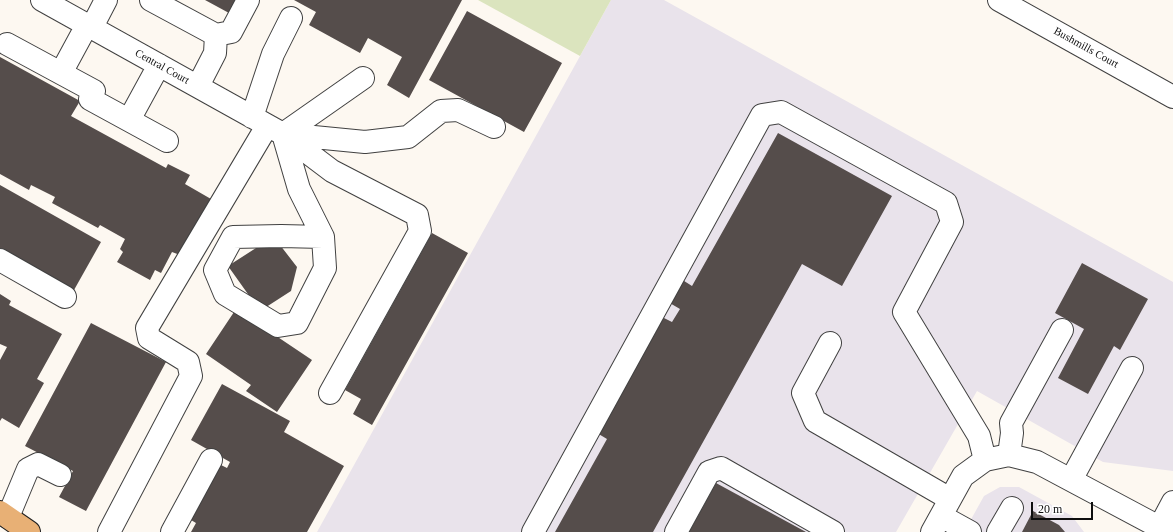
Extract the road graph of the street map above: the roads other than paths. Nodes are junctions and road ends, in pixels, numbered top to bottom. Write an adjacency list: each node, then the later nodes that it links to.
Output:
1 (42, 0): 7 (street, Central Court)
2 (106, 0): 7 (street)
3 (151, 0): 8 (street)
4 (248, 0): 8 (street)
5 (999, 0): 14 (street, Bushmills Court)
6 (291, 18): 16 (street)
7 (90, 26): 10 (street, Central Court); 11 (street)
8 (216, 35): 13 (street)
9 (7, 44): 11 (street)
10 (159, 65): 13 (street, Central Court); 15 (street)
11 (61, 73): 15 (street)
12 (364, 78): 16 (street)
13 (198, 86): 16 (street, Central Court)
14 (1173, 97)
15 (129, 120): 18 (street)
16 (267, 125): 17 (street); 19 (street); 25 (street, Central Court); 37 (street)
17 (494, 127)
18 (167, 140)
19 (323, 238): 19 (street)
20 (0, 260): 21 (street)
21 (66, 297)
22 (1062, 330): 26 (street)
23 (830, 343): 34 (street)
24 (1132, 368): 30 (street)
25 (330, 393)
26 (1009, 455): 28 (street); 30 (street)
27 (211, 460): 38 (street)
28 (984, 460): 34 (street); 39 (street)
29 (60, 475): 33 (street)
30 (1071, 480): 35 (street)
31 (1173, 502): 35 (street)
32 (1012, 508): 43 (street)
33 (4, 515): 36 (main road)
34 (941, 516): 42 (street)
35 (1162, 531)
36 (29, 532)
37 (109, 532)
38 (172, 532)
39 (533, 532)
40 (676, 532): 41 (street)
41 (833, 532)
42 (970, 532)
43 (998, 532)

